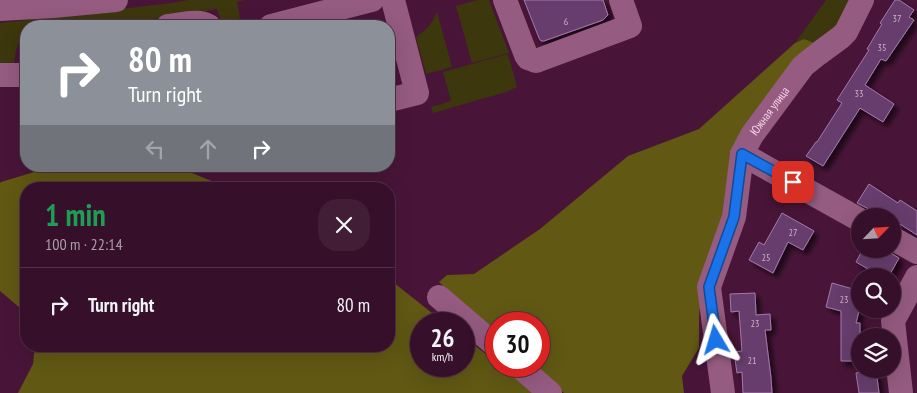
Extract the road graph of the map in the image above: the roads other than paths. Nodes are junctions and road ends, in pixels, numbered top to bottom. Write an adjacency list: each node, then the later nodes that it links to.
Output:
1 (116, 0): 7 (street)
2 (372, 0): 8 (street)
3 (393, 0): 11 (street)
4 (505, 0): 5 (street)
5 (621, 0)
6 (862, 0): 12 (street, Южная улица)
7 (0, 9)
8 (298, 20)
9 (0, 75): 10 (street)
10 (20, 75)
11 (395, 98)
12 (742, 154): 13 (street); 21 (street, Южная улица)
13 (851, 215)
14 (901, 243): 15 (street)
15 (917, 252)
16 (917, 277): 22 (street)
17 (439, 297): 18 (street)
18 (485, 337)
19 (532, 377): 20 (street)
20 (550, 393)
21 (723, 393)
22 (902, 393)

